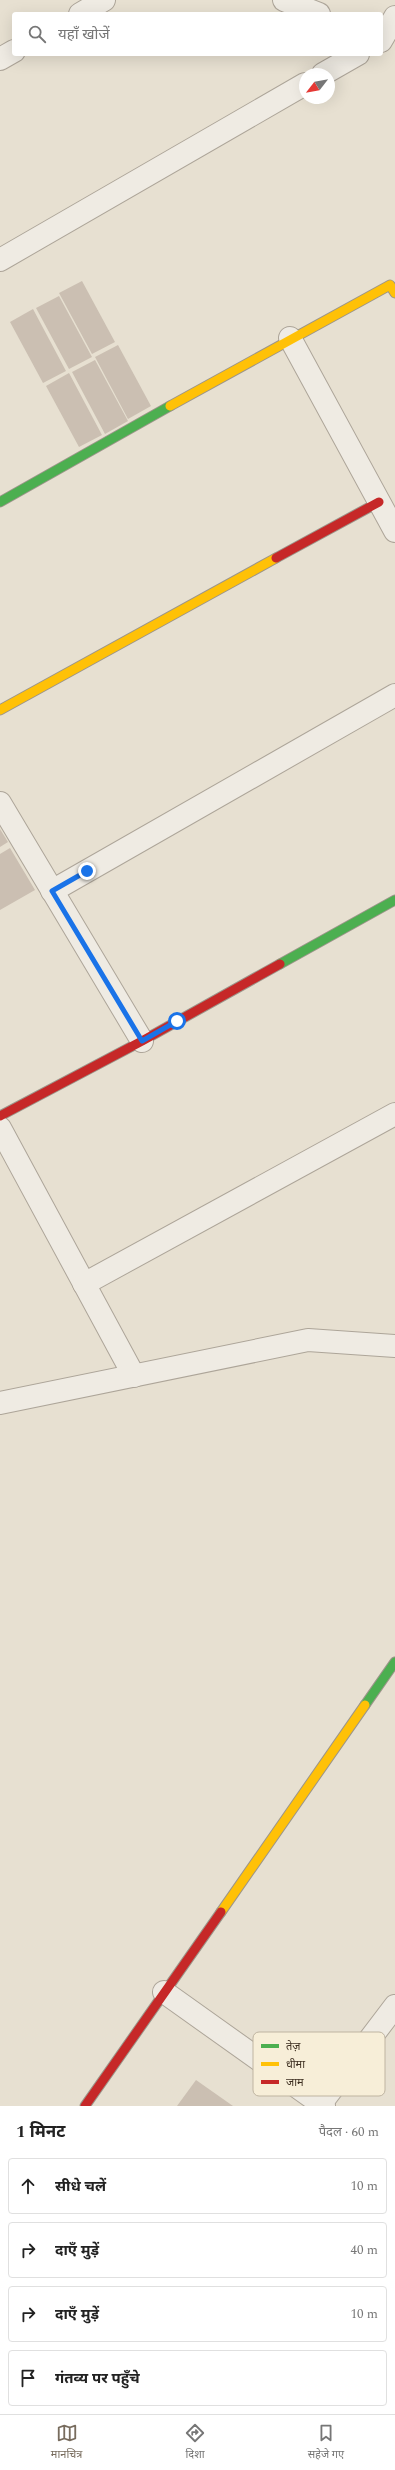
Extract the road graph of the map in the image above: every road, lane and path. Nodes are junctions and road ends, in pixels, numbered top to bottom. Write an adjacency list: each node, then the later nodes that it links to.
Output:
1 (104, 0): 3 (street)
2 (284, 0): 4 (street)
3 (83, 12)
4 (314, 12)
5 (395, 17): 6 (street)
6 (385, 41)
7 (12, 52): 9 (street)
8 (354, 56): 10 (street)
9 (0, 59)
10 (334, 68)
11 (299, 87): 12 (street)
12 (0, 260)
13 (395, 293): 14 (street)
14 (290, 338): 15 (street); 16 (street)
15 (0, 502)
16 (379, 502): 17 (street); 19 (street)
17 (395, 531)
18 (395, 695): 21 (street)
19 (0, 710)
20 (0, 803): 21 (street)
21 (52, 891): 23 (street)
22 (395, 900): 23 (street)
23 (142, 1041): 25 (street)
24 (395, 1114): 27 (street)
25 (0, 1116)
26 (0, 1128): 27 (street)
27 (84, 1284): 29 (street)
28 (395, 1346): 29 (street)
29 (134, 1376): 30 (street)
30 (0, 1403)
31 (395, 1662): 32 (street)
32 (164, 1992): 35 (street); 39 (street)
33 (395, 2006): 34 (street)
34 (376, 2032)
35 (253, 2056)
36 (309, 2096): 38 (street)
37 (329, 2096): 38 (street)
38 (322, 2105)
39 (85, 2106)

